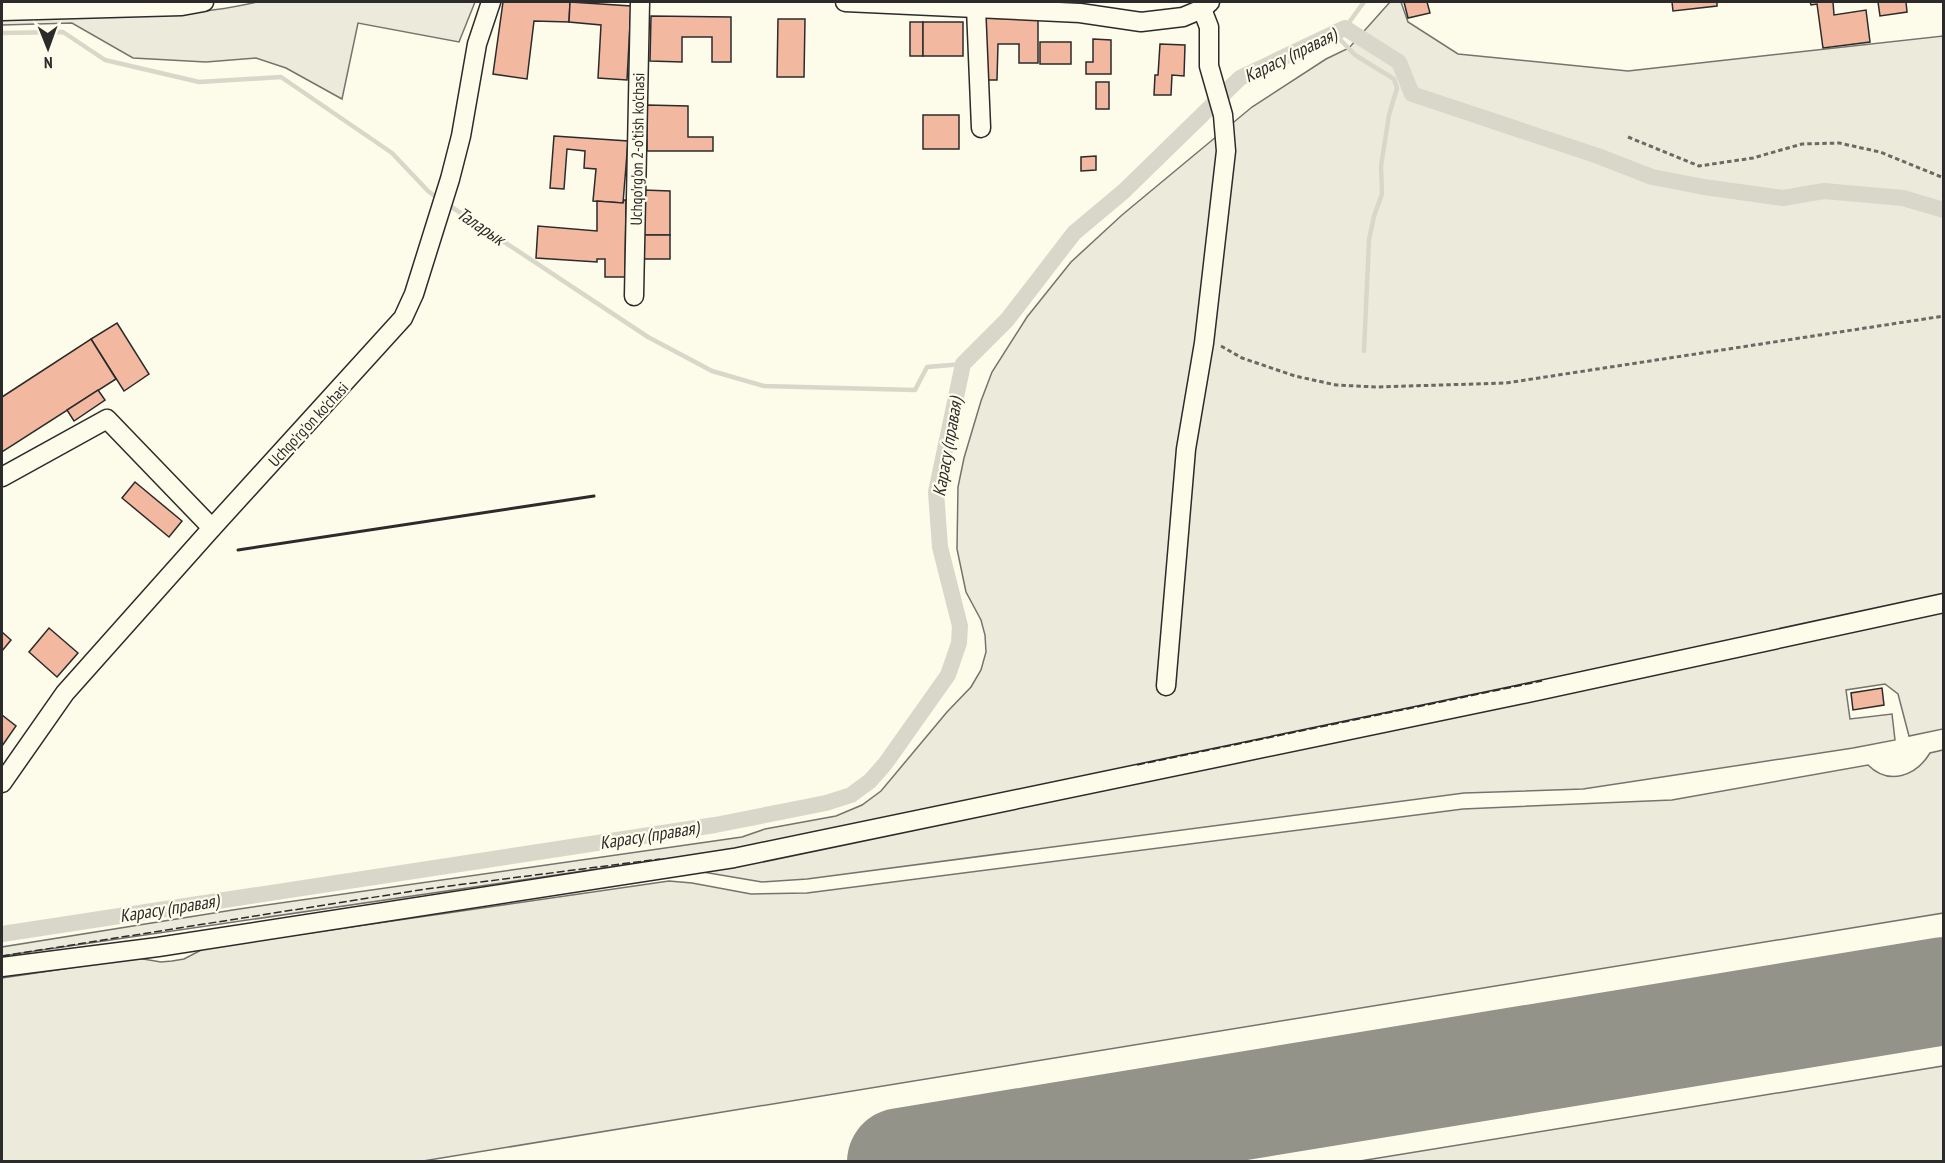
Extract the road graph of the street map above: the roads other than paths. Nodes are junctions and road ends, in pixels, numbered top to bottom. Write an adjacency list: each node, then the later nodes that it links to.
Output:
1 (204, 2): 5 (street)
2 (491, 2): 13 (street, Uchqo'rg'on ko'chasi)
3 (640, 2): 11 (street, Uchqo'rg'on 2-o'tish ko'chasi)
4 (845, 2): 7 (street)
5 (182, 4): 9 (street)
6 (1206, 5): 8 (street); 15 (street)
7 (976, 8): 8 (street); 10 (street)
8 (1080, 8)
9 (2, 11)
10 (981, 128)
11 (634, 296)
12 (2, 477): 13 (street)
13 (212, 528): 16 (street, Uchqo'rg'on ko'chasi)
14 (1944, 603): 17 (street)
15 (1166, 686)
16 (2, 783)
17 (2, 967)

